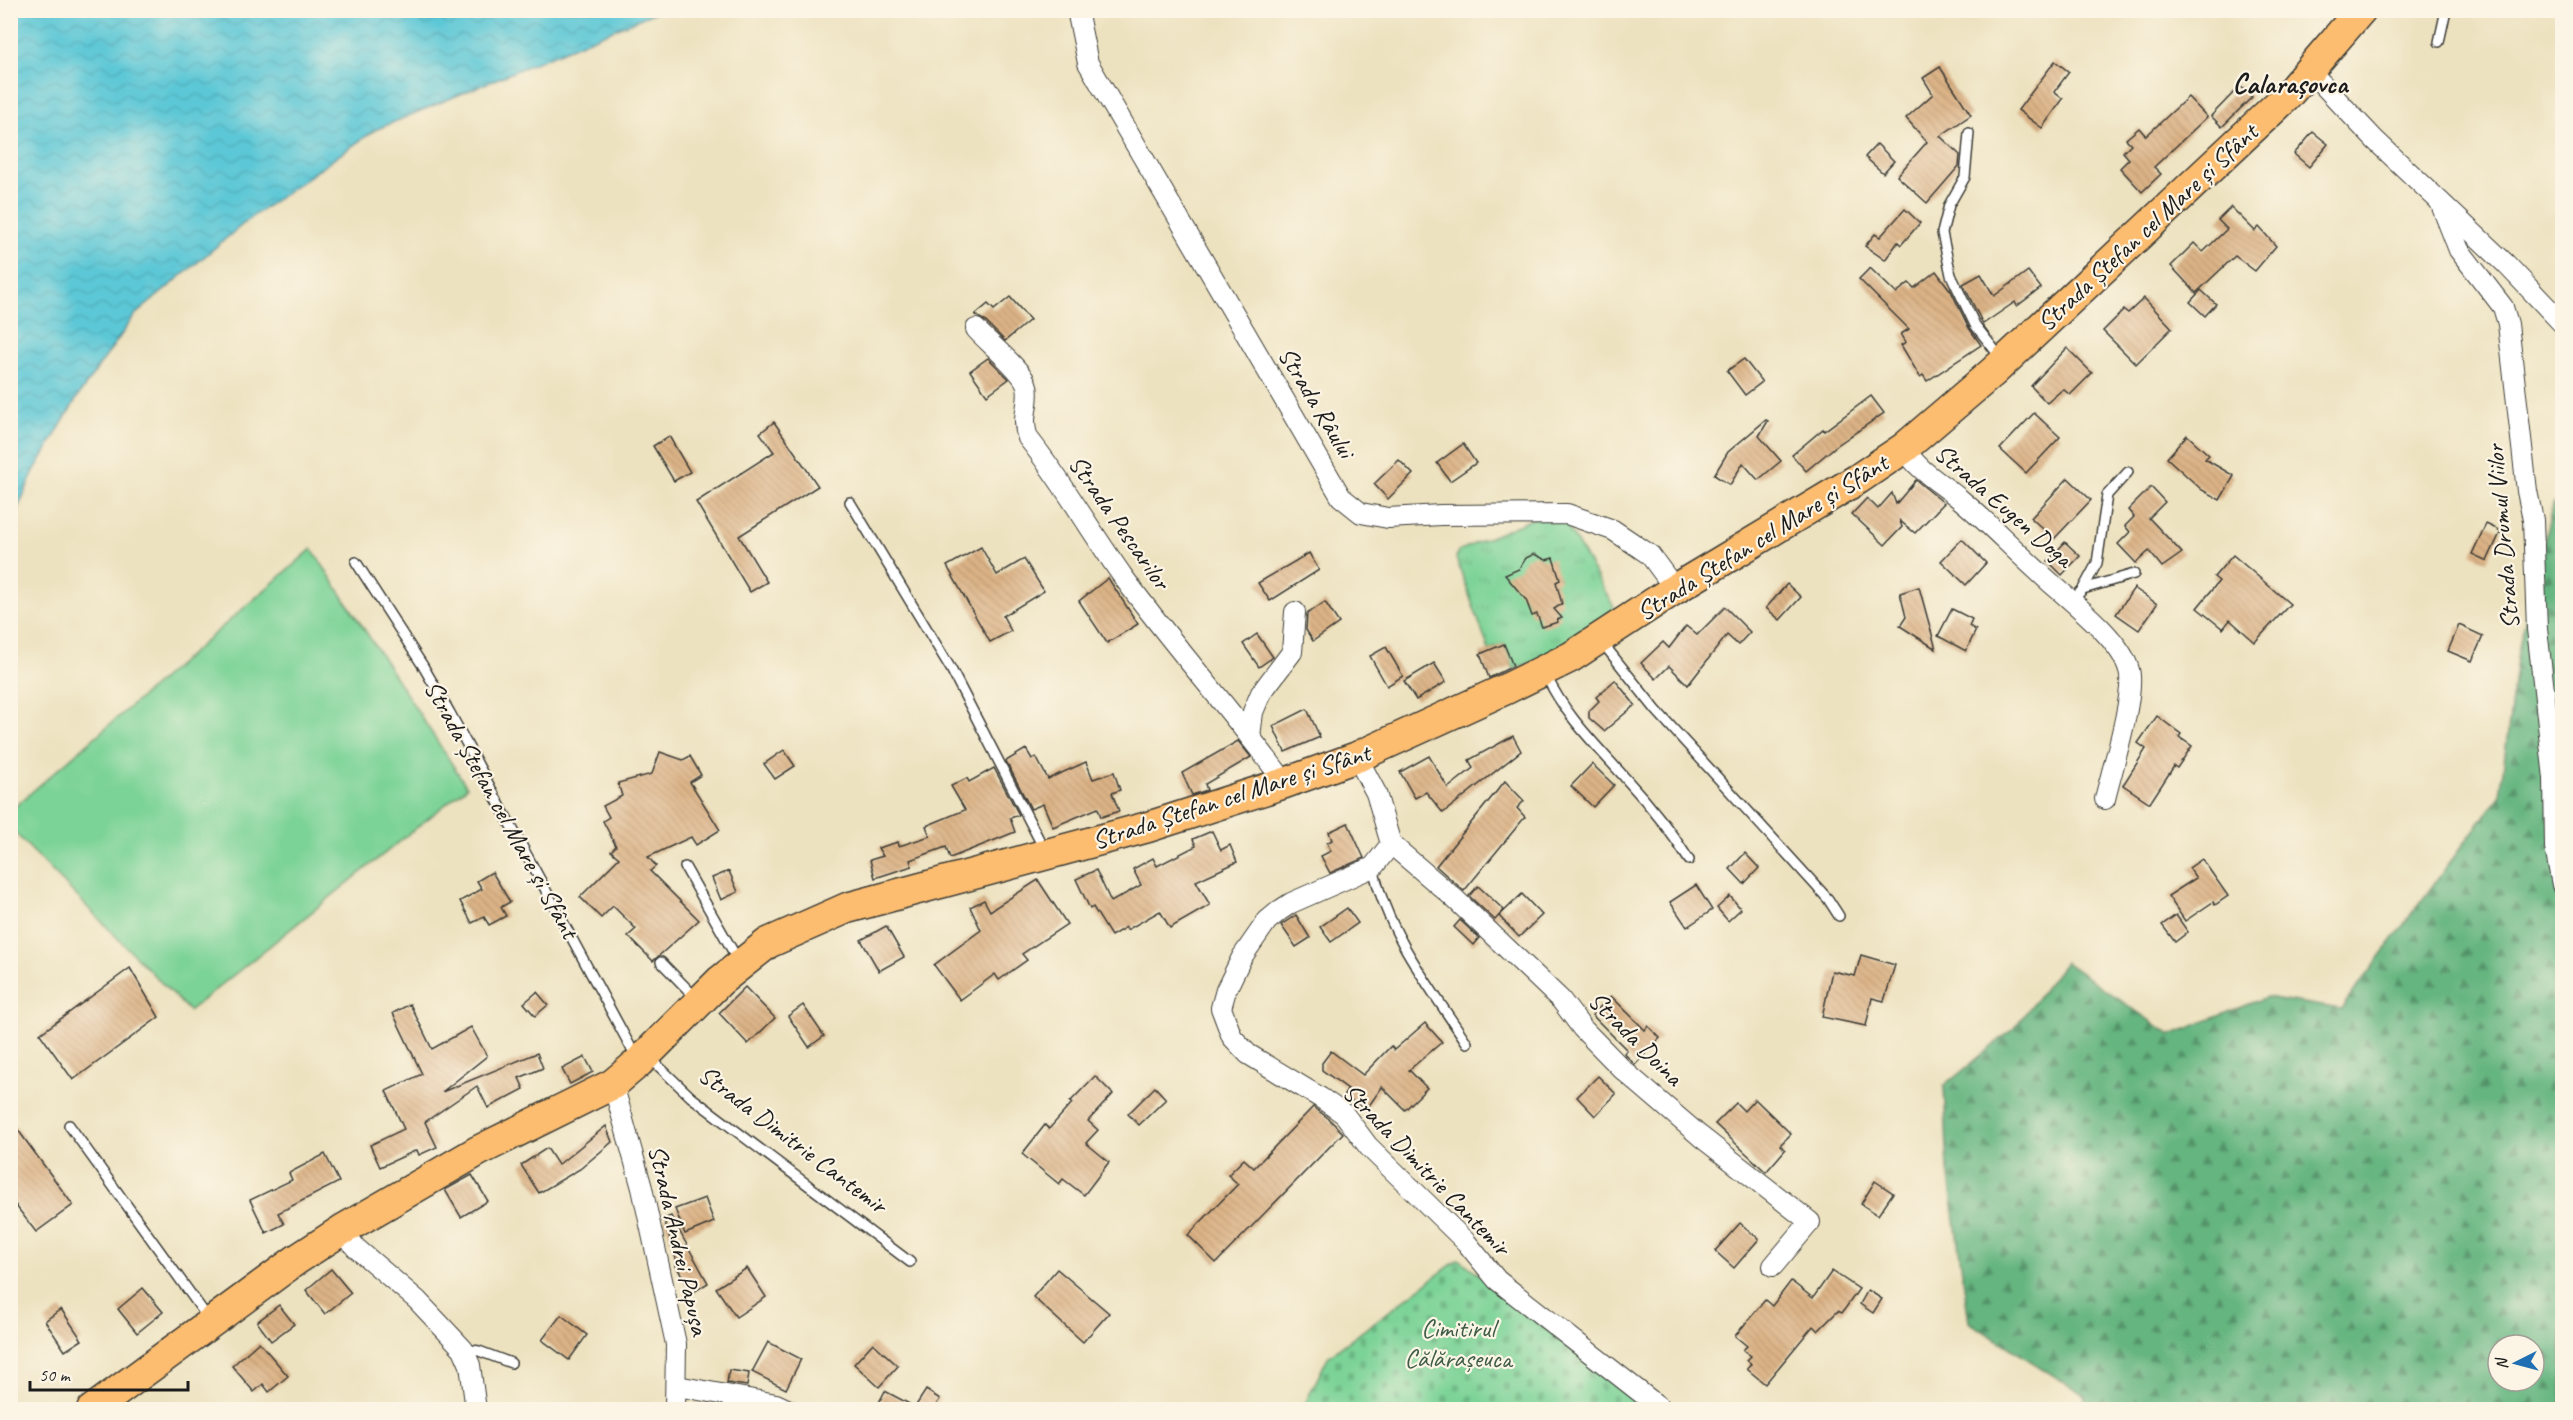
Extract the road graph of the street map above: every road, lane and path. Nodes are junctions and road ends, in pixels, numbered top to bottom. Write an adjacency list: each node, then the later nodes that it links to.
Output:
1 (1077, 10): 16 (street, Strada Râului)
2 (2361, 10): 5 (main road, Strada Ștefan cel Mare și Sfânt)
3 (2446, 10): 4 (lane)
4 (2439, 42)
5 (2309, 70): 7 (street, Strada Drumul Viilor); 10 (main road, Strada Ștefan cel Mare și Sfânt)
6 (1969, 133): 10 (lane)
7 (2439, 202): 8 (street, Strada Drumul Viilor); 30 (street, Strada Drumul Viilor)
8 (2562, 323)
9 (976, 330): 21 (street, Strada Pescarilor)
10 (2004, 362): 11 (main road, Strada Ștefan cel Mare și Sfânt)
11 (1904, 448): 16 (main road, Strada Ștefan cel Mare și Sfânt); 17 (street, Strada Eugen Doga)
12 (2128, 472): 17 (lane, Strada Eugen Doga)
13 (850, 502): 26 (lane)
14 (356, 562): 36 (lane, Strada Ștefan cel Mare și Sfânt)
15 (2134, 574): 17 (lane, Strada Eugen Doga)
16 (1675, 589): 19 (main road, Strada Ștefan cel Mare și Sfânt)
17 (2078, 594): 24 (street, Strada Eugen Doga)
18 (1294, 612): 21 (street)
19 (1599, 639): 20 (main road, Strada Ștefan cel Mare și Sfânt); 31 (lane)
20 (1544, 670): 22 (main road, Strada Ștefan cel Mare și Sfânt); 27 (lane)
21 (1250, 737): 23 (street, Strada Pescarilor)
22 (1357, 757): 23 (main road, Strada Ștefan cel Mare și Sfânt); 25 (street)
23 (1285, 783): 26 (main road, Strada Ștefan cel Mare și Sfânt)
24 (2104, 800)
25 (1391, 844): 29 (street, Strada Dimitrie Cantemir); 41 (street, Strada Doina)
26 (1047, 856): 33 (main road, Strada Ștefan cel Mare și Sfânt)
27 (1689, 860)
28 (685, 867): 33 (lane)
29 (1373, 867): 35 (lane); 50 (street, Strada Dimitrie Cantemir)
30 (2562, 885)
31 (1839, 916)
32 (661, 962): 34 (lane)
33 (741, 964): 34 (main road, Strada Ștefan cel Mare și Sfânt)
34 (699, 1001): 36 (main road, Strada Ștefan cel Mare și Sfânt)
35 (1467, 1043)
36 (643, 1058): 37 (main road, Strada Ștefan cel Mare și Sfânt); 40 (lane, Strada Dimitrie Cantemir)
37 (613, 1084): 39 (main road, Strada Ștefan cel Mare și Sfânt); 45 (street, Strada Andrei Papușa)
38 (69, 1125): 42 (lane)
39 (342, 1230): 42 (main road, Strada Ștefan cel Mare și Sfânt); 43 (street)
40 (910, 1262)
41 (1773, 1266)
42 (211, 1323): 46 (main road, Strada Ștefan cel Mare și Sfânt)
43 (463, 1349): 44 (lane); 47 (street)
44 (511, 1363)
45 (677, 1386): 48 (street, Strada Andrei Papușa); 49 (street)
46 (92, 1410)
47 (476, 1410)
48 (675, 1410)
49 (789, 1410)
50 (1663, 1410)

